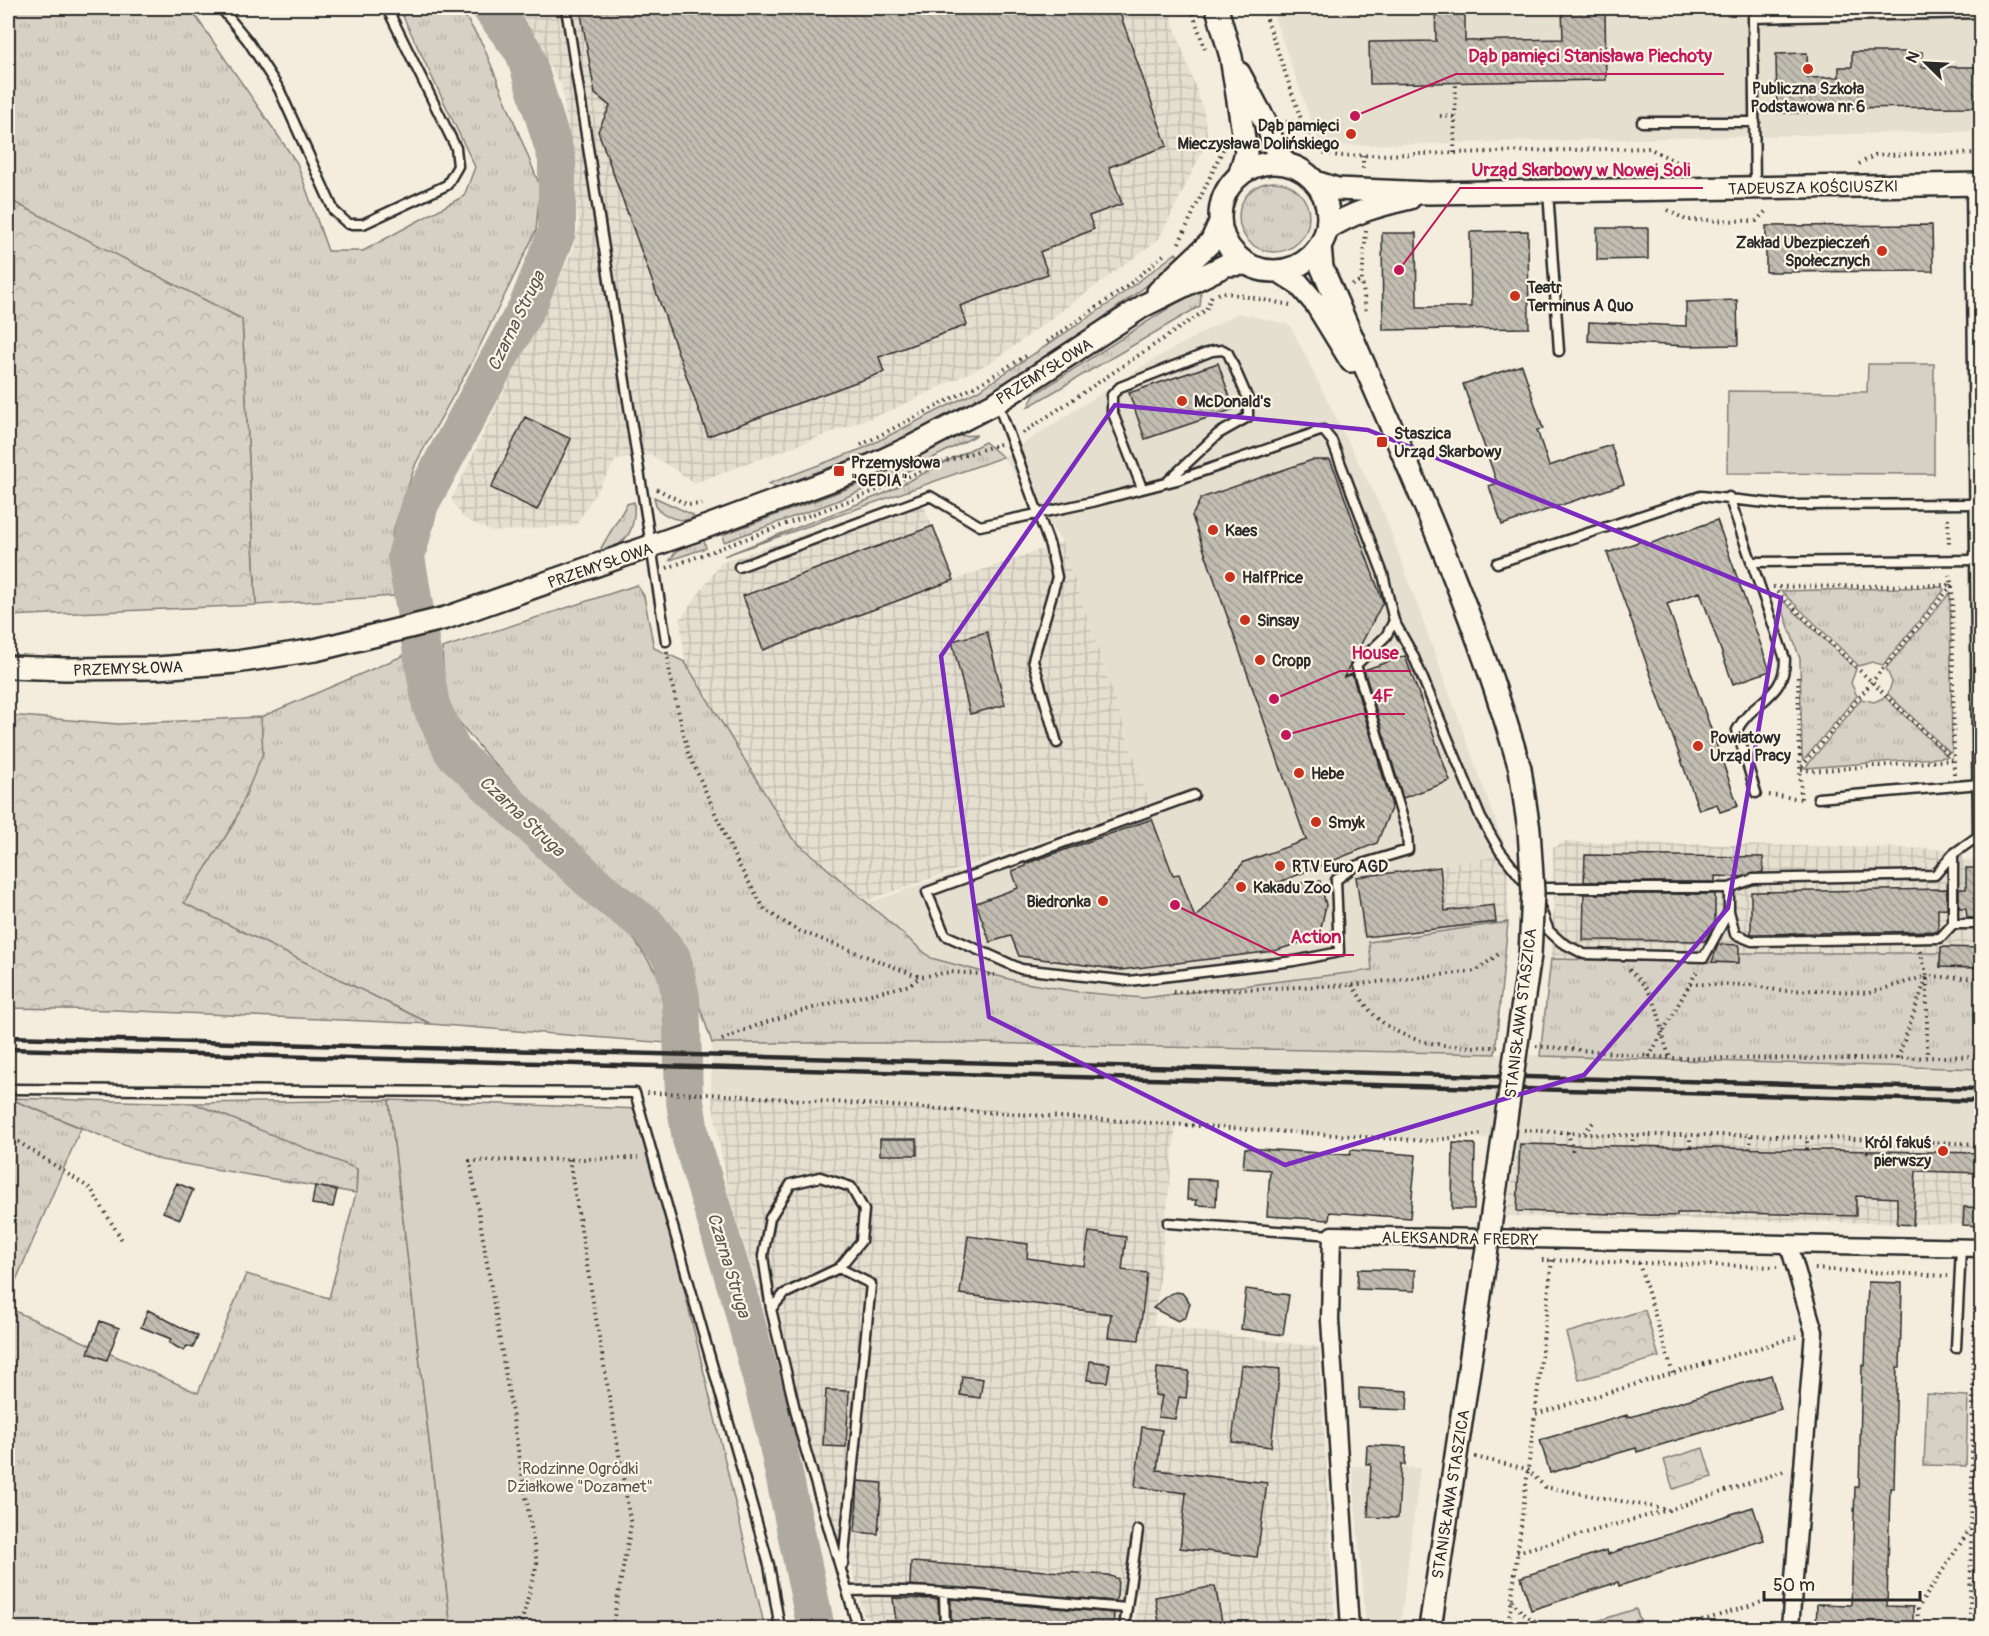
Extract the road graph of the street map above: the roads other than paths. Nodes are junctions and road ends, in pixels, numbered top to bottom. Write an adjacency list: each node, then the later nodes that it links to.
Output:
1 (221, 8): 2 (lane)
2 (387, 8)
3 (566, 8): 30 (lane)
4 (1217, 8): 6 (street)
5 (1982, 14): 8 (lane)
6 (1231, 57): 9 (street); 10 (street)
7 (1642, 122): 8 (lane)
8 (1755, 122): 13 (lane)
9 (1286, 164): 10 (street); 11 (street)
10 (1239, 176): 16 (street)
11 (1315, 182): 15 (street, TADEUSZA KOŚCIUSZKI); 17 (street)
12 (1978, 184): 13 (street, TADEUSZA KOŚCIUSZKI); 18 (street)
13 (1755, 187): 14 (street, TADEUSZA KOŚCIUSZKI)
14 (1548, 190): 15 (street, TADEUSZA KOŚCIUSZKI); 22 (lane)
15 (1430, 193): 17 (street, TADEUSZA KOŚCIUSZKI)
16 (1220, 222): 19 (street); 21 (street, PRZEMYSŁOWA)
17 (1324, 237): 20 (street); 24 (street, STANISŁAWA STASZICA)
18 (1978, 246): 28 (street)
19 (1246, 264): 20 (street); 21 (street, PRZEMYSŁOWA)
20 (1279, 271): 24 (street, STANISŁAWA STASZICA)
21 (1145, 305): 23 (street, PRZEMYSŁOWA)
22 (1558, 351)
23 (997, 402): 29 (lane); 30 (street, PRZEMYSŁOWA)
24 (1386, 417): 69 (street, STANISŁAWA STASZICA, bridge)
25 (1166, 483): 26 (lane); 26 (lane); 35 (lane)
26 (1142, 488): 29 (lane)
27 (1728, 497): 28 (lane); 32 (lane); 33 (lane)
28 (1981, 504): 31 (street)
29 (1037, 512): 34 (lane); 38 (lane)
30 (650, 547): 36 (lane); 37 (street, PRZEMYSŁOWA)
31 (1980, 560): 32 (lane); 39 (street)
32 (1751, 562): 40 (lane)
33 (1497, 563)
34 (739, 567)
35 (1394, 621): 41 (lane); 45 (lane)
36 (666, 641)
37 (8, 667)
38 (1057, 743)
39 (1980, 784): 42 (lane); 43 (street)
40 (1756, 793)
41 (1194, 795)
42 (1818, 798)
43 (1981, 835): 44 (lane)
44 (1953, 854): 46 (lane); 48 (lane)
45 (1529, 888): 46 (lane); 47 (lane)
46 (1729, 888): 47 (lane)
47 (1729, 911): 48 (lane)
48 (1953, 924): 49 (lane)
49 (1982, 924)
50 (8, 1089): 64 (lane)
51 (1168, 1223): 52 (lane)
52 (1332, 1236): 53 (street, ALEKSANDRA FREDRY); 68 (street)
53 (1790, 1245): 54 (street, ALEKSANDRA FREDRY); 70 (street)
54 (1961, 1248): 55 (street, ALEKSANDRA FREDRY); 58 (lane)
55 (1982, 1248)
56 (839, 1268): 57 (lane); 57 (lane); 60 (lane)
57 (771, 1309): 60 (lane)
58 (1956, 1348)
59 (1138, 1530): 63 (lane)
60 (843, 1568): 61 (lane)
61 (848, 1591): 62 (lane); 65 (lane)
62 (944, 1594): 63 (lane); 66 (lane)
63 (1128, 1608): 67 (lane)
64 (780, 1629)
65 (858, 1629)
66 (945, 1629)
67 (1125, 1629)
68 (1350, 1629)
69 (1430, 1629)
70 (1790, 1629)

